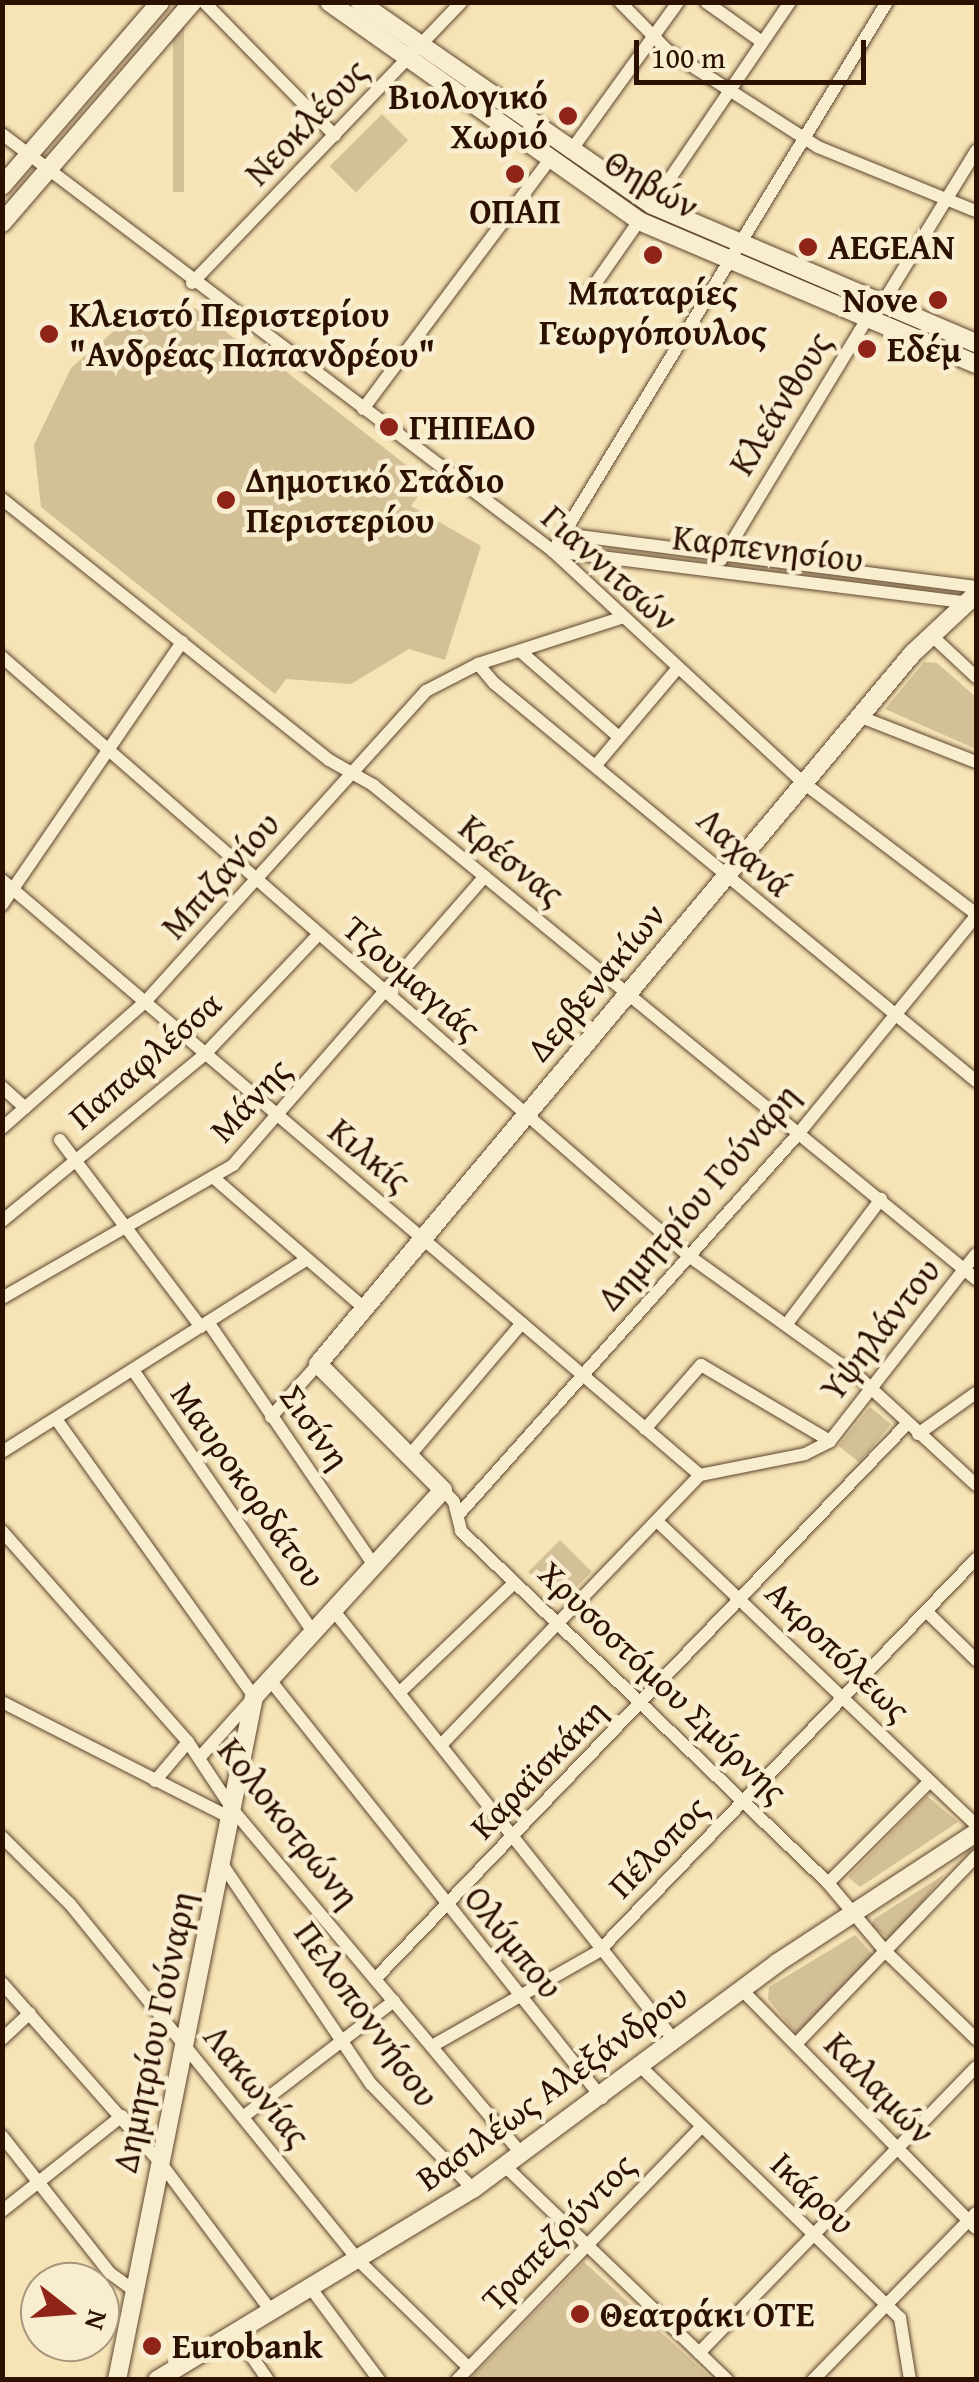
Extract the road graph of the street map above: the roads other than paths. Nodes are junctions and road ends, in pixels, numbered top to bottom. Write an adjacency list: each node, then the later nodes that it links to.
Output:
1 (160, 2): 21 (street)
2 (194, 2): 23 (street)
3 (204, 2): 17 (street)
4 (329, 2): 14 (street, Θηβών)
5 (359, 2): 14 (street, Θηβών)
6 (461, 2): 14 (street, Νεοκλέους)
7 (620, 2): 12 (street)
8 (678, 2): 12 (street)
9 (706, 2): 13 (street)
10 (790, 2): 13 (street)
11 (887, 2): 18 (street)
12 (652, 38): 15 (street); 19 (street)
13 (762, 42): 15 (street)
14 (414, 53): 17 (street, Νεοκλέους); 19 (street, Θηβών); 22 (street, Θηβών)
15 (728, 91): 18 (street); 26 (street)
16 (2, 134): 21 (street, Γιαννιτσών)
17 (336, 136): 32 (street, Νεοκλέους)
18 (802, 137): 25 (street); 30 (street)
19 (570, 152): 26 (street, Θηβών)
20 (976, 152): 25 (street)
21 (28, 156): 23 (street, Γιαννιτσών); 24 (street)
22 (549, 160): 28 (street, Θηβών); 38 (street)
23 (47, 171): 29 (street); 32 (street, Γιαννιτσών)
24 (2, 186)
25 (947, 199): 27 (street); 34 (street)
26 (652, 205): 30 (street, Θηβών)
27 (976, 212)
28 (639, 220): 31 (street, Θηβών); 33 (street)
29 (2, 223)
30 (736, 244): 31 (street); 34 (street, Θηβών)
31 (726, 260): 35 (street, Θηβών); 40 (street)
32 (192, 282): 38 (street, Γιαννιτσών)
33 (586, 297)
34 (882, 304): 36 (street, Θηβών)
35 (867, 319): 37 (street, Θηβών); 42 (street, Κλεάνθους)
36 (976, 343)
37 (976, 364)
38 (363, 409): 41 (street, Γιαννιτσών)
39 (2, 499): 47 (street, Κρέσνας)
40 (563, 534): 41 (street); 42 (street, Καρπενησίου)
41 (552, 551): 43 (street, Καρπενησίου); 45 (street, Γιαννιτσών)
42 (722, 554): 43 (street, Κλεάνθους); 44 (street, Καρπενησίου)
43 (718, 571): 44 (street, Καρπενησίου)
44 (974, 597): 46 (street, Δερβενακίων)
45 (620, 618): 48 (street, Μπιζανίου); 51 (street, Γιαννιτσών)
46 (931, 635): 52 (street); 53 (street, Δερβενακίων)
47 (182, 642): 55 (street); 58 (street, Κρέσνας)
48 (520, 651): 50 (street, Μπιζανίου); 54 (street)
49 (2, 657): 55 (street, Τζουμαγιάς)
50 (478, 664): 57 (street, Λαχανά); 58 (street, Μπιζανίου)
51 (677, 669): 54 (street); 59 (street, Γιαννιτσών)
52 (976, 677)
53 (861, 717): 56 (street); 59 (street, Δερβενακίων)
54 (620, 737): 57 (street)
55 (108, 749): 62 (street, Τζουμαγιάς); 63 (street)
56 (976, 762)
57 (596, 764): 60 (street, Λαχανά)
58 (355, 772): 61 (street, Κρέσνας); 62 (street, Μπιζανίου)
59 (805, 784): 60 (street, Δερβενακίων); 65 (street, Γιαννιτσών)
60 (729, 874): 68 (street, Δερβενακίων); 70 (street, Λαχανά)
61 (485, 876): 67 (street, Μάνης); 68 (street, Κρέσνας)
62 (256, 880): 66 (street, Τζουμαγιάς); 69 (street, Μπιζανίου)
63 (8, 885): 64 (street); 69 (street, Κιλκίς)
64 (2, 905)
65 (976, 916): 70 (street, Δημητρίου Γούναρη)
66 (318, 935): 67 (street, Τζουμαγιάς); 71 (street, Παπαφλέσσα)
67 (383, 994): 75 (street, Τζουμαγιάς); 76 (street, Μάνης)
68 (629, 994): 75 (street, Δερβενακίων); 78 (street, Κρέσνας)
69 (145, 1002): 71 (street, Κιλκίς); 74 (street, Μπιζανίου)
70 (894, 1018): 72 (street, Λαχανά); 78 (street, Δημητρίου Γούναρη)
71 (205, 1054): 76 (street, Κιλκίς); 80 (street, Παπαφλέσσα)
72 (976, 1081)
73 (2, 1087): 74 (street)
74 (25, 1108): 77 (street, Μπιζανίου)
75 (525, 1116): 85 (street, Δερβενακίων); 87 (street, Τζουμαγιάς)
76 (280, 1118): 81 (street, Μάνης); 85 (street, Κιλκίς)
77 (2, 1128)
78 (799, 1133): 82 (street, Κρέσνας); 87 (street, Δημητρίου Γούναρη)
79 (60, 1140): 80 (street, Σισίνη)
80 (76, 1160): 83 (street, Παπαφλέσσα); 84 (street, Σισίνη)
81 (214, 1178): 84 (street, Μάνης); 88 (street)
82 (881, 1200): 89 (street, Κρέσνας); 94 (street)
83 (2, 1221)
84 (128, 1229): 90 (street, Μάνης); 92 (street, Σισίνη)
85 (422, 1239): 91 (street, Δερβενακίων); 93 (street, Κιλκίς)
86 (976, 1254): 89 (street, Υψηλάντου)
87 (689, 1256): 94 (street, Τζουμαγιάς); 97 (street, Δημητρίου Γούναρη)
88 (306, 1260): 91 (street); 92 (street)
89 (971, 1274): 98 (street, Υψηλάντου)
90 (2, 1298)
91 (364, 1308): 95 (street, Δερβενακίων)
92 (205, 1324): 96 (street); 100 (street, Σισίνη)
93 (522, 1324): 97 (street, Κιλκίς); 107 (street)
94 (786, 1325): 98 (street, Τζουμαγιάς)
95 (318, 1364): 100 (street, Δερβενακίων); 107 (street, Χρυσοστόμου Σμύρνης)
96 (133, 1370): 101 (street); 121 (street, Μαυροκορδάτου)
97 (584, 1376): 103 (street, Κιλκίς); 111 (street, Δημητρίου Γούναρη)
98 (872, 1391): 102 (street, Τζουμαγιάς); 105 (street, Υψηλάντου)
99 (976, 1393): 104 (street)
100 (271, 1417): 115 (street, Σισίνη)
101 (56, 1419): 106 (street); 125 (street)
102 (907, 1424): 104 (street, Τζουμαγιάς); 117 (street, Καραϊσκάκη)
103 (646, 1428): 105 (street); 108 (street, Κιλκίς)
104 (918, 1434): 109 (street, Τζουμαγιάς)
105 (830, 1441): 108 (street)
106 (2, 1452)
107 (410, 1455): 110 (street, Χρυσοστόμου Σμύρνης)
108 (700, 1475): 112 (street)
109 (976, 1485)
110 (443, 1490): 111 (street, Χρυσοστόμου Σμύρνης); 115 (street)
111 (459, 1514): 116 (street, Χρυσοστόμου Σμύρνης)
112 (658, 1522): 117 (street, Ακροπόλεως); 120 (street)
113 (2, 1531): 129 (street, Κολοκοτρώνη)
114 (976, 1559): 119 (street, Πέλοπος)
115 (374, 1565): 118 (street)
116 (513, 1584): 120 (street, Χρυσοστόμου Σμύρνης); 124 (street)
117 (742, 1600): 126 (street, Ακροπόλεως); 128 (street, Καραϊσκάκη)
118 (334, 1610): 121 (street); 124 (street, Μαυροκορδάτου)
119 (927, 1612): 122 (street); 126 (street, Πέλοπος)
120 (558, 1628): 128 (street, Χρυσοστόμου Σμύρνης); 130 (street)
121 (314, 1633): 123 (street)
122 (976, 1660)
123 (270, 1680): 125 (street); 143 (street, Ολύμπου)
124 (399, 1693): 130 (street, Μαυροκορδάτου)
125 (254, 1697): 131 (street); 135 (street, Δημητρίου Γούναρη)
126 (844, 1698): 132 (street, Ακροπόλεως); 134 (street, Πέλοπος)
127 (2, 1702): 133 (street)
128 (640, 1706): 134 (street, Χρυσοστόμου Σμύρνης); 139 (street, Καραϊσκάκη)
129 (188, 1742): 131 (street, Κολοκοτρώνη); 133 (street)
130 (440, 1744): 139 (street, Μαυροκορδάτου)
131 (200, 1758): 135 (street, Κολοκοτρώνη)
132 (930, 1780): 136 (street, Ακροπόλεως); 142 (street)
133 (155, 1781): 135 (street)
134 (742, 1804): 142 (street, Χρυσοστόμου Σμύρνης); 145 (street, Πέλοπος)
135 (233, 1810): 141 (street, Δημητρίου Γούναρη); 147 (street, Κολοκοτρώνη)
136 (976, 1825)
137 (976, 1833): 144 (street, Βασιλέως Αλεξάνδρου)
138 (2, 1837): 157 (street, Λακωνίας)
139 (512, 1839): 143 (street, Καραϊσκάκη); 145 (street, Μαυροκορδάτου)
140 (976, 1856): 146 (street)
141 (222, 1864): 155 (street, Πελοποννήσου); 157 (street, Δημητρίου Γούναρη)
142 (828, 1882): 144 (street, Χρυσοστόμου Σμύρνης)
143 (447, 1906): 147 (street, Καραϊσκάκη); 150 (street, Ολύμπου)
144 (851, 1913): 146 (street, Χρυσοστόμου Σμύρνης); 149 (street, Βασιλέως Αλεξάνδρου)
145 (599, 1951): 150 (street, Πέλοπος); 156 (street, Μαυροκορδάτου)
146 (886, 1951): 154 (street, Χρυσοστόμου Σμύρνης); 158 (street)
147 (376, 1979): 151 (street, Κολοκοτρώνη)
148 (2, 1982): 152 (street)
149 (742, 1989): 156 (street, Βασιλέως Αλεξάνδρου); 158 (street, Καλαμών)
150 (520, 1997): 159 (street, Πέλοπος); 162 (street, Ολύμπου)
151 (394, 2001): 155 (street); 159 (street, Κολοκοτρώνη)
152 (30, 2013): 153 (street); 163 (street)
153 (2, 2039)
154 (976, 2039)
155 (342, 2040): 164 (street); 172 (street, Πελοποννήσου)
156 (674, 2040): 160 (street, Βασιλέως Αλεξάνδρου)
157 (184, 2044): 164 (street, Λακωνίας); 169 (street, Δημητρίου Γούναρη)
158 (796, 2044): 167 (street, Καλαμών)
159 (432, 2046): 168 (street, Κολοκοτρώνη)
160 (640, 2067): 162 (street, Βασιλέως Αλεξάνδρου); 165 (street, Ικάρου)
161 (976, 2067): 167 (street)
162 (602, 2098): 168 (street, Βασιλέως Αλεξάνδρου)
163 (122, 2116): 169 (street); 171 (street)
164 (244, 2116): 177 (street, Λακωνίας)
165 (701, 2127): 175 (street, Ικάρου); 176 (street, Τραπεζούντος)
166 (2, 2136): 171 (street)
167 (896, 2149): 174 (street, Καλαμών); 175 (street)
168 (523, 2156): 170 (street, Βασιλέως Αλεξάνδρου)
169 (160, 2162): 179 (street, Δημητρίου Γούναρη); 181 (street)
170 (506, 2168): 172 (street, Βασιλέως Αλεξάνδρου); 176 (street)
171 (38, 2183): 173 (street); 179 (street)
172 (474, 2189): 177 (street, Βασιλέως Αλεξάνδρου)
173 (2, 2210)
174 (974, 2221): 180 (street)
175 (814, 2235): 180 (street, Ικάρου); 183 (street)
176 (586, 2247): 183 (street); 184 (street, Τραπεζούντος)
177 (357, 2259): 178 (street, Βασιλέως Αλεξάνδρου); 184 (street, Λακωνίας)
178 (310, 2288): 181 (street, Βασιλέως Αλεξάνδρου); 189 (street)
179 (134, 2290): 185 (street, Δημητρίου Γούναρη)
180 (886, 2305): 192 (street); 193 (street, Ικάρου)
181 (271, 2311): 182 (street, Βασιλέως Αλεξάνδρου)
182 (235, 2332): 187 (street, Βασιλέως Αλεξάνδρου); 188 (street)
183 (698, 2353): 191 (street)
184 (469, 2368): 190 (street, Τραπεζούντος)
185 (118, 2370): 186 (street)
186 (134, 2380)
187 (157, 2380)
188 (268, 2380)
189 (380, 2380)
190 (458, 2380)
191 (727, 2380)
192 (813, 2380)
193 (910, 2380)

